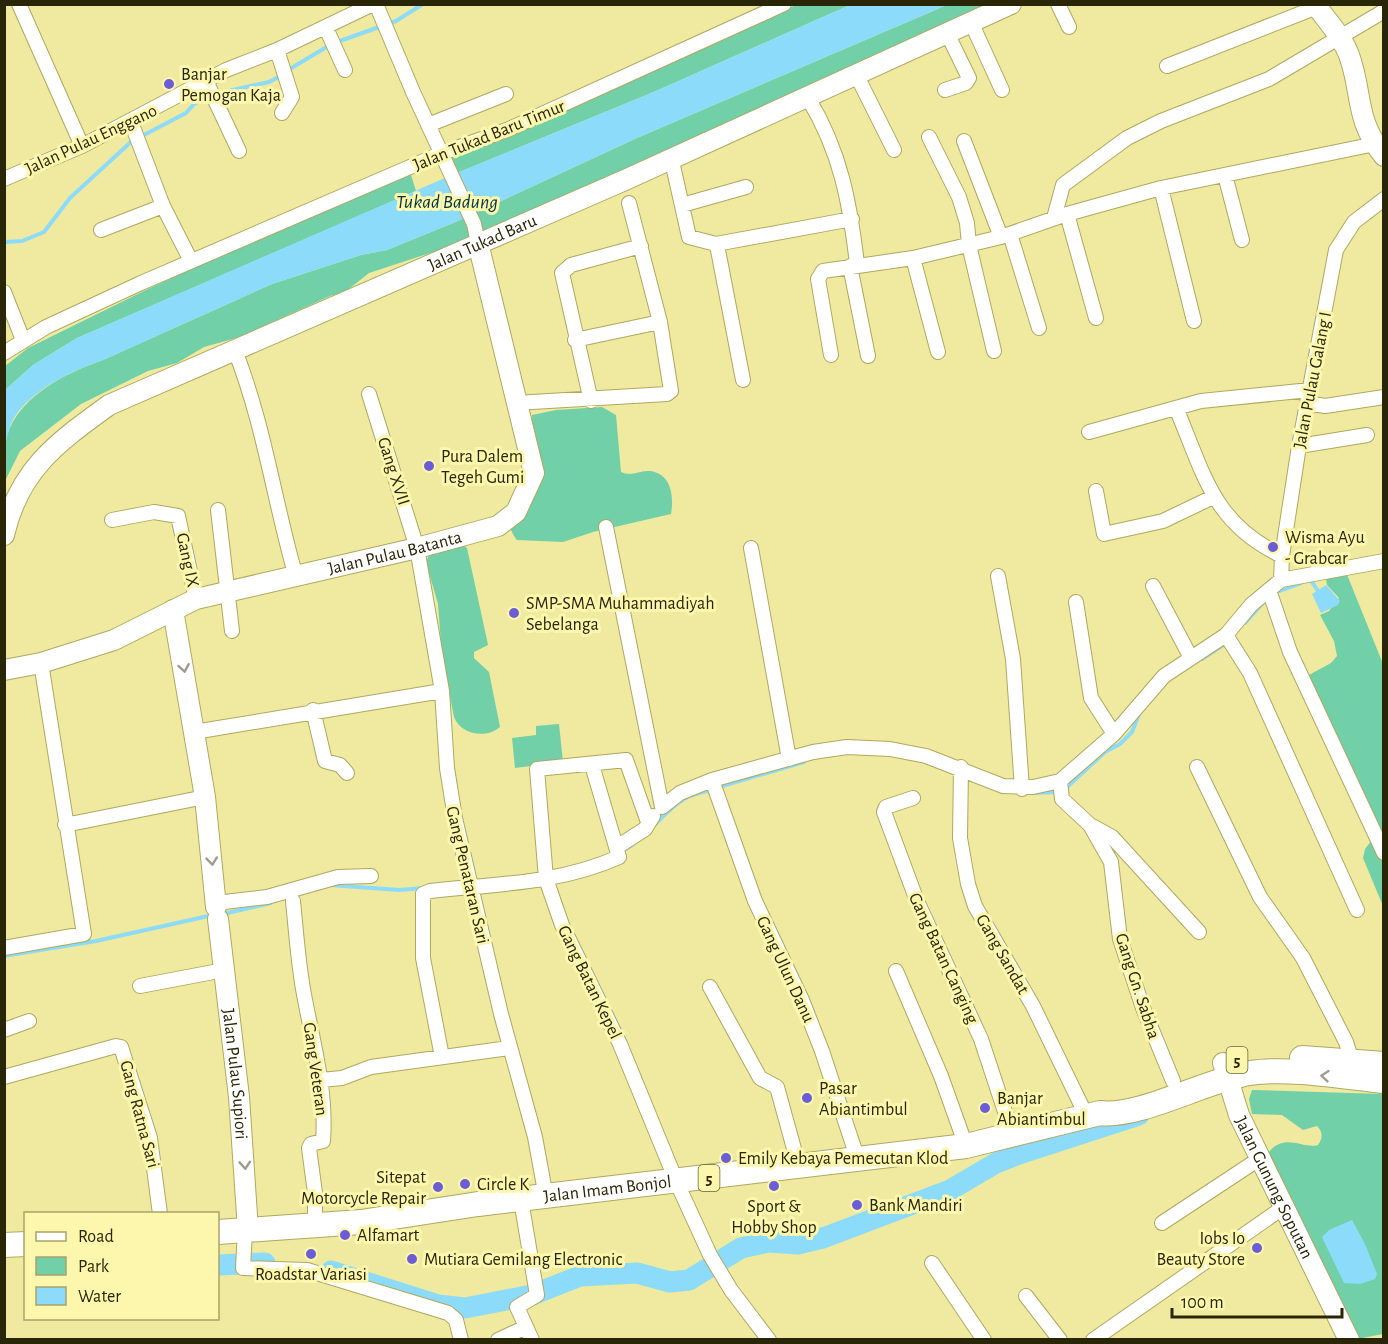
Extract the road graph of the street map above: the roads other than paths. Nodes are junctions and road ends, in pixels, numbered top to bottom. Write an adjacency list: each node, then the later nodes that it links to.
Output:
1 (19, 4): 27 (street)
2 (1011, 4): 8 (street, Jalan Tukad Baru)
3 (1058, 4): 9 (street)
4 (776, 6): 32 (street, Jalan Tukad Baru Timur)
5 (1316, 6): 12 (street); 14 (street)
6 (377, 8): 11 (street, Jalan Pulau Enggano); 23 (street)
7 (1383, 11): 12 (street)
8 (971, 22): 10 (street, Jalan Tukad Baru); 19 (street)
9 (1069, 27)
10 (947, 33): 16 (street, Jalan Tukad Baru); 18 (street)
11 (330, 36): 13 (street, Jalan Pulau Enggano); 15 (street)
12 (1340, 37): 29 (street); 41 (street)
13 (279, 56): 17 (street, Jalan Pulau Enggano); 22 (street)
14 (1167, 66)
15 (345, 70)
16 (857, 76): 21 (street, Jalan Tukad Baru); 28 (street)
17 (206, 81): 24 (street, Jalan Pulau Enggano); 30 (street)
18 (945, 90)
19 (1002, 90)
20 (506, 94): 23 (street)
21 (808, 98): 31 (street, Jalan Tukad Baru); 42 (street)
22 (282, 112)
23 (428, 125): 32 (street)
24 (134, 132): 27 (street, Jalan Pulau Enggano); 40 (street)
25 (929, 137): 48 (street)
26 (964, 141): 45 (street)
27 (82, 146): 34 (street, Jalan Pulau Enggano)
28 (894, 150)
29 (1379, 150): 33 (street)
30 (239, 151)
31 (671, 157): 39 (street); 44 (street, Jalan Tukad Baru)
32 (443, 158): 44 (street); 51 (street, Jalan Tukad Baru Timur)
33 (1225, 175): 36 (street); 46 (street)
34 (4, 179)
35 (746, 187): 39 (street)
36 (1161, 188): 41 (street); 55 (street)
37 (1383, 199): 68 (street, Jalan Pulau Galang I)
38 (629, 203): 49 (street)
39 (682, 205): 47 (street)
40 (163, 206): 43 (street); 51 (street)
41 (1061, 216): 45 (street); 54 (street)
42 (852, 219): 47 (street); 52 (street)
43 (101, 230)
44 (476, 234): 60 (street, Jalan Tukad Baru); 71 (street, Jalan Pulau Batanta)
45 (1006, 235): 48 (street); 57 (street)
46 (1242, 240)
47 (716, 244): 66 (street)
48 (969, 245): 50 (street); 61 (street)
49 (641, 246): 56 (street); 59 (street)
50 (913, 258): 52 (street); 62 (street)
51 (191, 261): 58 (street, Jalan Tukad Baru Timur)
52 (853, 265): 64 (street); 65 (street)
53 (4, 292): 58 (street)
54 (1096, 318)
55 (1194, 321)
56 (660, 322): 59 (street); 70 (street)
57 (1039, 328)
58 (23, 340): 63 (street, Jalan Tukad Baru Timur)
59 (575, 340): 70 (street)
60 (234, 348): 81 (street, Jalan Tukad Baru); 87 (street)
61 (994, 351)
62 (939, 352)
63 (4, 353)
64 (831, 355)
65 (868, 356)
66 (743, 380)
67 (369, 394): 82 (street, Gang XVII)
68 (1308, 396): 69 (street); 72 (street); 75 (street, Jalan Pulau Galang I)
69 (1383, 397)
70 (591, 401): 71 (street)
71 (515, 403): 82 (street, Jalan Pulau Batanta)
72 (1176, 408): 73 (street); 77 (street)
73 (1089, 432)
74 (1367, 435): 75 (street)
75 (1299, 446): 84 (street, Jalan Pulau Galang I)
76 (1096, 491): 77 (street)
77 (1213, 497): 84 (street)
78 (218, 510): 90 (street)
79 (112, 520): 92 (street, Gang IX)
80 (606, 527): 114 (street)
81 (4, 535)
82 (417, 548): 87 (street, Jalan Pulau Batanta); 100 (street, Gang Penataran Sari)
83 (752, 548): 104 (street)
84 (1282, 556): 88 (street, Jalan Pulau Galang I)
85 (1383, 561): 88 (street)
86 (998, 576): 111 (street)
87 (296, 577): 90 (street, Jalan Pulau Batanta)
88 (1281, 580): 91 (street)
89 (1153, 586): 97 (street)
90 (226, 590): 92 (street, Jalan Pulau Batanta); 95 (street)
91 (1269, 590): 96 (street); 119 (street)
92 (196, 599): 94 (street, Jalan Pulau Batanta)
93 (1076, 602): 103 (street)
94 (173, 610): 98 (street, Jalan Pulau Batanta); 102 (street, Jalan Pulau Supiori, one-way to 102)
95 (232, 631)
96 (1226, 635): 97 (street); 125 (street)
97 (1191, 658): 103 (street)
98 (41, 663): 99 (street, Jalan Pulau Batanta); 116 (street)
99 (4, 670)
100 (442, 691): 101 (street); 122 (street, Gang Penataran Sari)
101 (313, 710): 102 (street); 107 (street)
102 (194, 732): 112 (street, Jalan Pulau Supiori)
103 (1114, 734): 110 (street)
104 (789, 759): 108 (street); 109 (street)
105 (592, 765): 115 (street); 118 (street); 121 (street, Gang Batan Kepel)
106 (1197, 767): 136 (street)
107 (347, 772)
108 (961, 773): 111 (street); 143 (street, Gang Sandat)
109 (714, 787): 114 (street); 147 (street, Gang Ulun Danu)
110 (1061, 788): 111 (street); 117 (street, Gang Gn. Sabha)
111 (1022, 789)
112 (204, 797): 116 (street); 124 (street, Jalan Pulau Supiori, one-way to 124)
113 (913, 798): 144 (street, Gang Batan Canging)
114 (662, 807): 115 (street)
115 (648, 822): 118 (street)
116 (65, 825): 127 (street)
117 (1090, 825): 126 (street); 140 (street, Gang Gn. Sabha)
118 (618, 851): 121 (street)
119 (1383, 853)
120 (371, 876): 124 (street)
121 (546, 876): 122 (street); 149 (street, Gang Batan Kepel)
122 (471, 883): 134 (street, Gang Penataran Sari); 135 (street)
123 (293, 901): 139 (street, Gang Veteran)
124 (217, 910): 128 (street, Jalan Pulau Supiori)
125 (1357, 910)
126 (1199, 933)
127 (4, 948)
128 (224, 970): 130 (street); 156 (street, Jalan Pulau Supiori, one-way to 156)
129 (896, 971): 145 (street)
130 (140, 986)
131 (710, 987): 148 (street)
132 (29, 1021): 133 (street)
133 (4, 1030)
134 (509, 1048): 135 (street); 150 (street, Gang Penataran Sari)
135 (442, 1057): 139 (street)
136 (1352, 1061): 137 (highway, Jalan Imam Bonjol / 5); 142 (highway, Jalan Imam Bonjol / 5)
137 (1383, 1064)
138 (4, 1077): 153 (street, Gang Ratna Sari)
139 (321, 1080): 155 (street, Gang Veteran)
140 (1173, 1081): 142 (highway, Jalan Imam Bonjol / 5); 143 (highway, Jalan Imam Bonjol / 5)
141 (1383, 1082): 142 (highway, Jalan Imam Bonjol / 5, one-way to 142)
142 (1230, 1089): 143 (highway, Jalan Imam Bonjol / 5); 146 (street, Jalan Gunung Soputan)
143 (1094, 1115): 144 (highway, Jalan Imam Bonjol / 5)
144 (1013, 1136): 145 (highway, Jalan Imam Bonjol / 5)
145 (966, 1146): 147 (highway, Jalan Imam Bonjol / 5)
146 (1258, 1159): 152 (street, Jalan Gunung Soputan); 154 (street)
147 (858, 1160): 148 (highway, Jalan Imam Bonjol / 5)
148 (799, 1167): 149 (highway, Jalan Imam Bonjol / 5)
149 (677, 1183): 150 (highway, Jalan Imam Bonjol / 5); 165 (street, Gang Batan Kepel)
150 (546, 1197): 151 (highway, Jalan Imam Bonjol / 5)
151 (521, 1200): 155 (highway, Jalan Imam Bonjol / 5); 162 (street)
152 (1284, 1207): 168 (street); 169 (street, Jalan Gunung Soputan)
153 (160, 1212)
154 (1162, 1223)
155 (315, 1227): 156 (highway, Jalan Imam Bonjol / 5)
156 (247, 1230): 157 (highway, Jalan Imam Bonjol / 5); 163 (street)
157 (219, 1232)
158 (24, 1244): 159 (highway)
159 (4, 1245)
160 (932, 1263): 166 (street)
161 (1026, 1296): 167 (street)
162 (529, 1333): 164 (street)
163 (461, 1340)
164 (498, 1340)
165 (768, 1340)
166 (984, 1340)
167 (1060, 1340)
168 (1093, 1340)
169 (1349, 1340)

